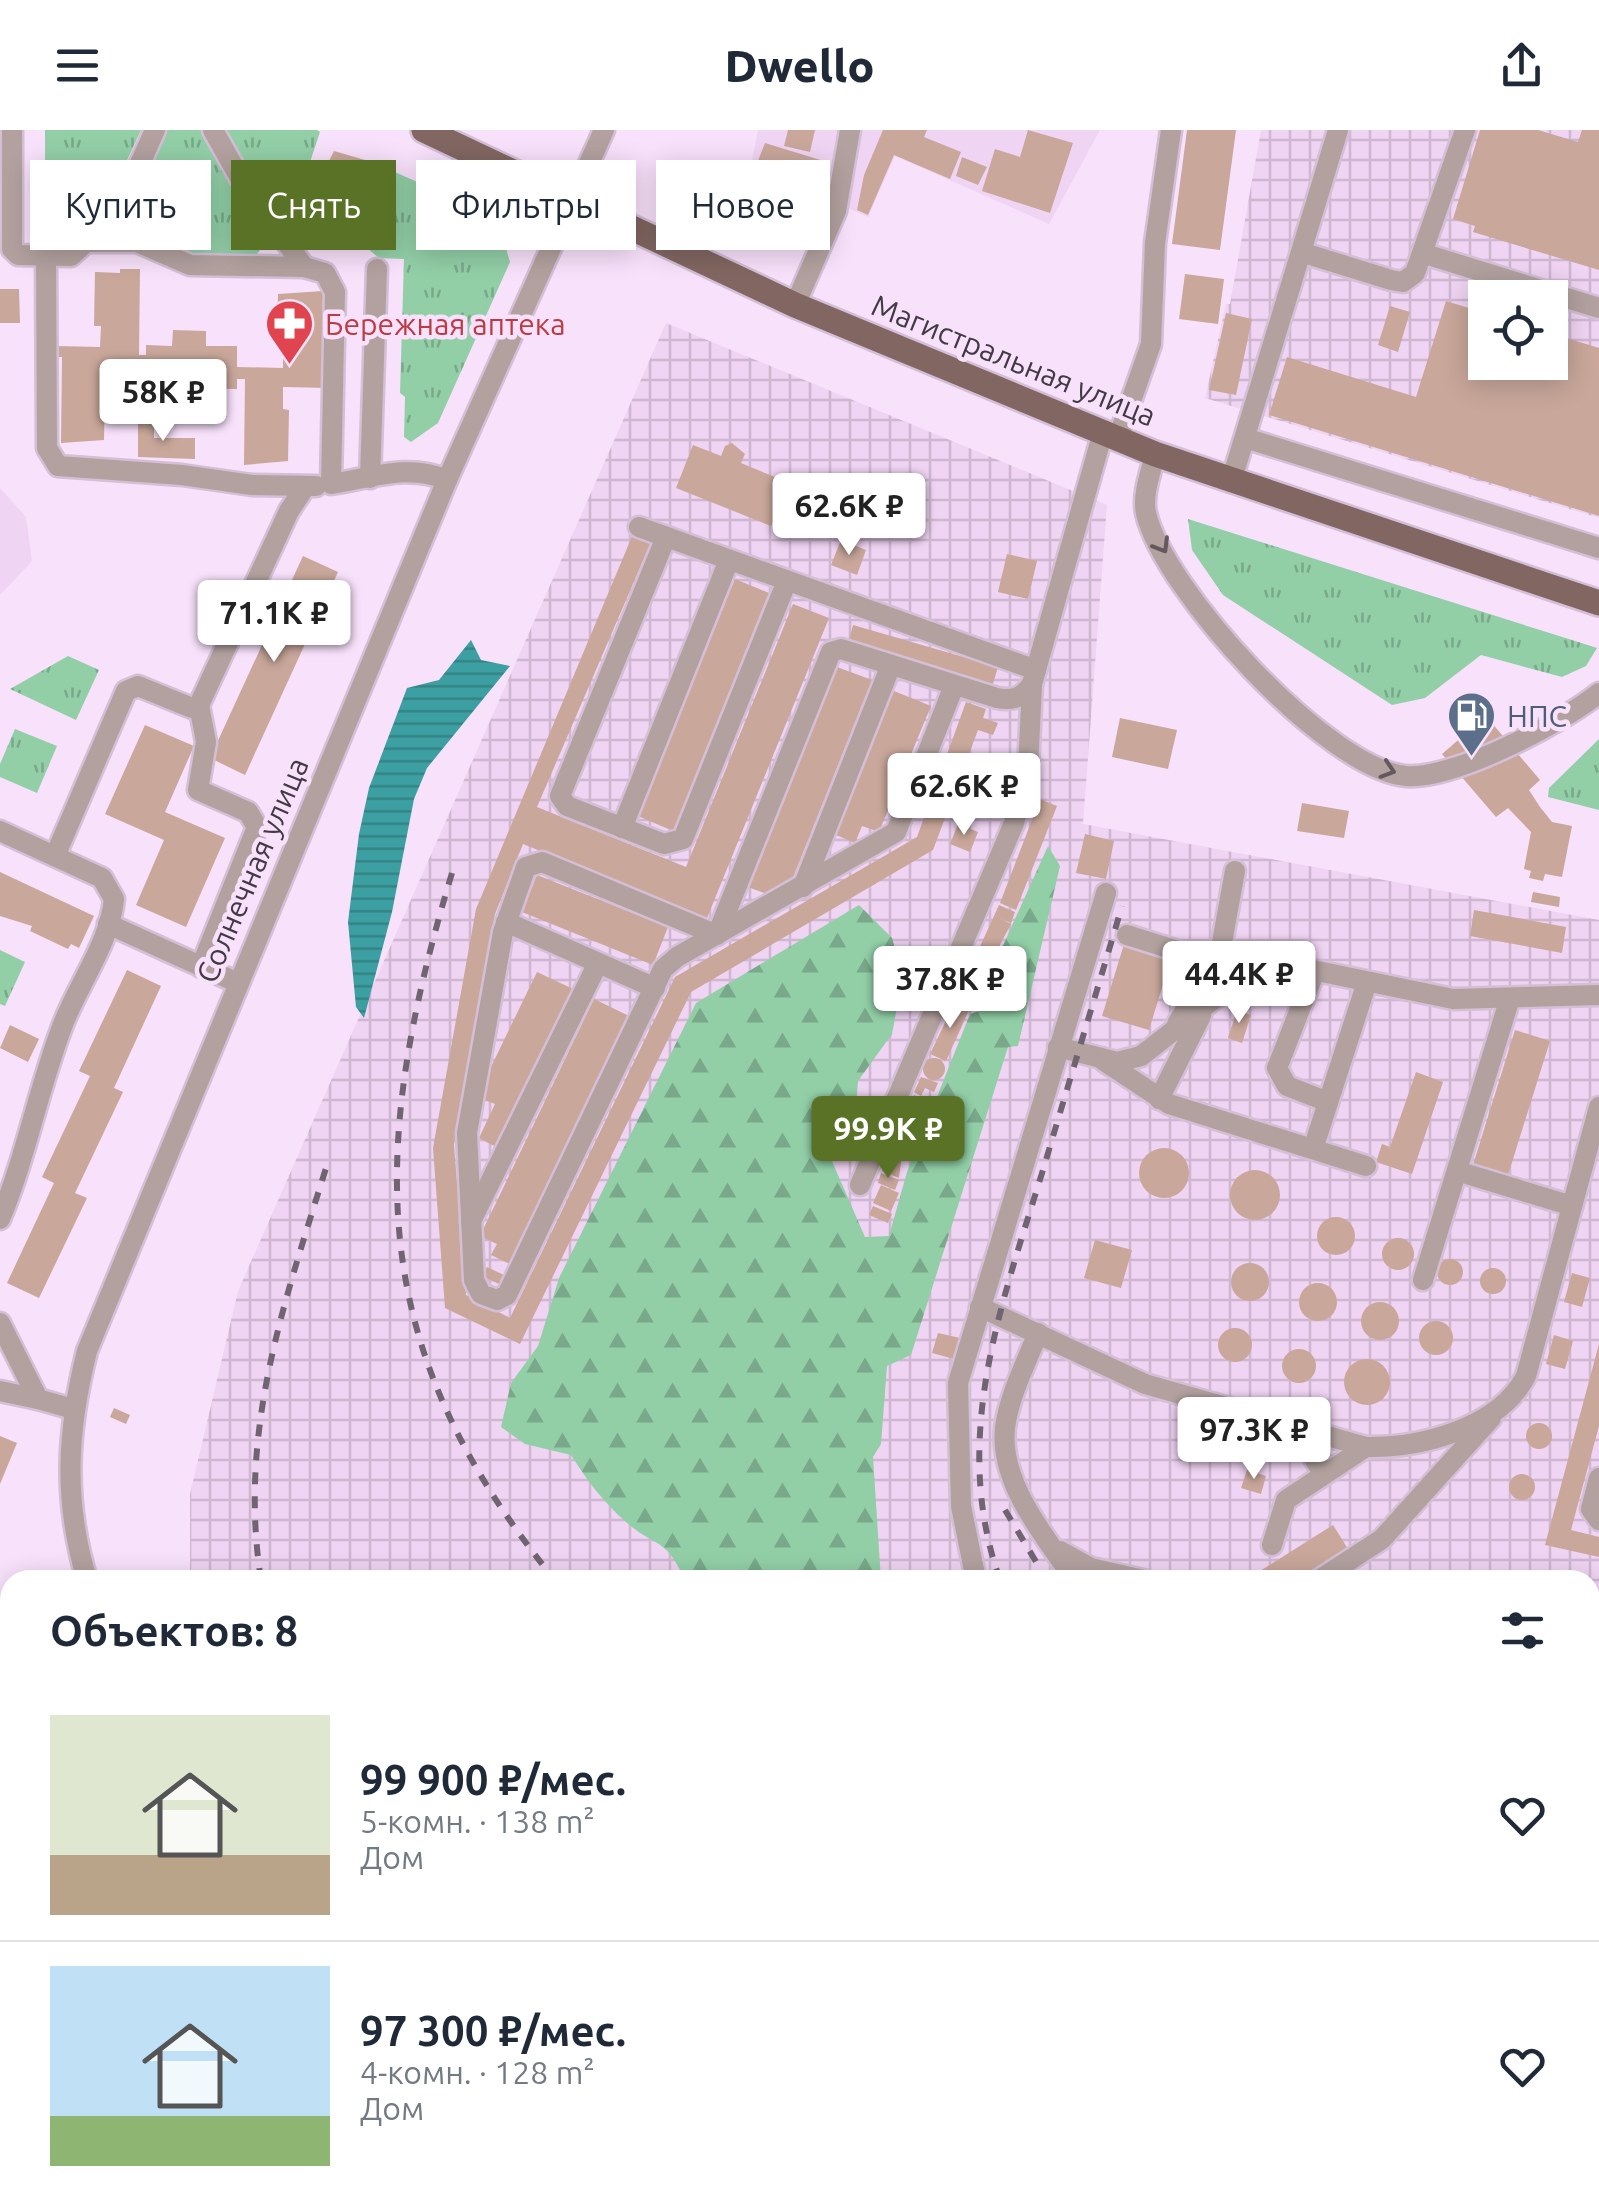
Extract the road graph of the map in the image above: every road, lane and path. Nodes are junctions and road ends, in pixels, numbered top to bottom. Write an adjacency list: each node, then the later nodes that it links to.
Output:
1 (12, 130): 19 (street)
2 (155, 130): 10 (street)
3 (213, 130): 21 (street)
4 (424, 130): 11 (main road, Магистральная улица)
5 (604, 130): 12 (street, Солнечная улица)
6 (850, 130): 23 (street)
7 (1171, 130): 25 (street)
8 (1338, 130): 17 (street)
9 (1465, 130): 18 (street)
10 (141, 160)
11 (487, 160)
12 (590, 160)
13 (636, 230): 23 (main road, Магистральная улица)
14 (78, 250): 20 (street)
15 (156, 250): 21 (street)
16 (550, 250): 29 (street, Солнечная улица)
17 (1304, 253): 18 (street); 26 (street)
18 (1425, 254): 24 (street)
19 (6, 255): 20 (street)
20 (46, 256): 32 (street)
21 (304, 267): 31 (street)
22 (377, 270): 28 (street)
23 (795, 305): 25 (main road, Магистральная улица)
24 (1599, 308)
25 (1110, 435): 27 (main road, Магистральная улица); 40 (street)
26 (1245, 438): 30 (street); 35 (street)
27 (1155, 454): 30 (main road, Магистральная улица); 42 (street, one-way to 42)
28 (370, 478): 29 (street); 31 (street)
29 (447, 480): 66 (street, Солнечная улица)
30 (1231, 482): 38 (main road, Магистральная улица)
31 (331, 484): 32 (street)
32 (305, 487): 43 (street)
33 (639, 527): 34 (street)
34 (666, 537): 36 (street); 44 (street)
35 (1599, 548)
36 (729, 560): 37 (street); 44 (street)
37 (787, 580): 40 (street); 44 (street)
38 (1599, 603)
39 (891, 666): 41 (street); 46 (street); 52 (street)
40 (1034, 677): 41 (street); 80 (street)
41 (954, 686): 48 (street)
42 (1599, 693)
43 (199, 705): 47 (street); 63 (street)
44 (622, 828)
45 (0, 831): 47 (street)
46 (820, 843): 48 (street); 50 (street)
47 (55, 856): 55 (street)
48 (855, 857): 50 (street)
49 (1235, 871): 59 (street)
50 (803, 887): 53 (street)
51 (1106, 893): 72 (street)
52 (731, 900): 53 (street); 57 (street)
53 (760, 911): 57 (street)
54 (506, 922): 56 (street); 62 (street); 83 (street)
55 (108, 924): 63 (street); 82 (street)
56 (690, 924): 57 (street); 60 (street)
57 (717, 934): 60 (street)
58 (1127, 934): 59 (street)
59 (1217, 955): 61 (street); 71 (street)
60 (677, 957): 67 (street)
61 (1264, 960): 64 (street); 70 (street)
62 (598, 963): 67 (street); 83 (street)
63 (201, 967): 66 (street)
64 (1315, 971): 65 (street); 75 (street)
65 (1367, 982): 69 (street); 75 (street)
66 (238, 983): 90 (street, Солнечная улица)
67 (654, 988): 83 (street)
68 (1599, 996): 69 (street)
69 (1510, 998): 79 (street)
70 (1205, 1008): 71 (street); 74 (street)
71 (1169, 1038): 73 (street)
72 (1058, 1048): 73 (street); 85 (street)
73 (1103, 1060): 74 (street)
74 (1159, 1099): 77 (street)
75 (1328, 1102): 77 (street)
76 (1599, 1107): 81 (street)
77 (1312, 1149): 78 (street)
78 (1366, 1166)
79 (1456, 1172): 81 (street); 84 (street)
80 (860, 1185)
81 (1572, 1206): 91 (street)
82 (0, 1219)
83 (471, 1222)
84 (1423, 1280)
85 (980, 1306): 87 (street); 100 (street)
86 (0, 1322): 89 (street)
87 (1038, 1333): 92 (street); 97 (street)
88 (0, 1391): 89 (street)
89 (38, 1399): 90 (street)
90 (73, 1409): 99 (street, Солнечная улица)
91 (1499, 1409): 93 (street); 103 (street)
92 (1294, 1427): 93 (street); 94 (street)
93 (1366, 1447): 94 (street)
94 (1324, 1474): 98 (street)
95 (1599, 1478): 96 (street)
96 (1599, 1520)
97 (1050, 1544): 101 (street); 102 (street)
98 (1272, 1545)
99 (85, 1570)
100 (974, 1570)
101 (1068, 1570)
102 (1100, 1570)
103 (1334, 1570)

